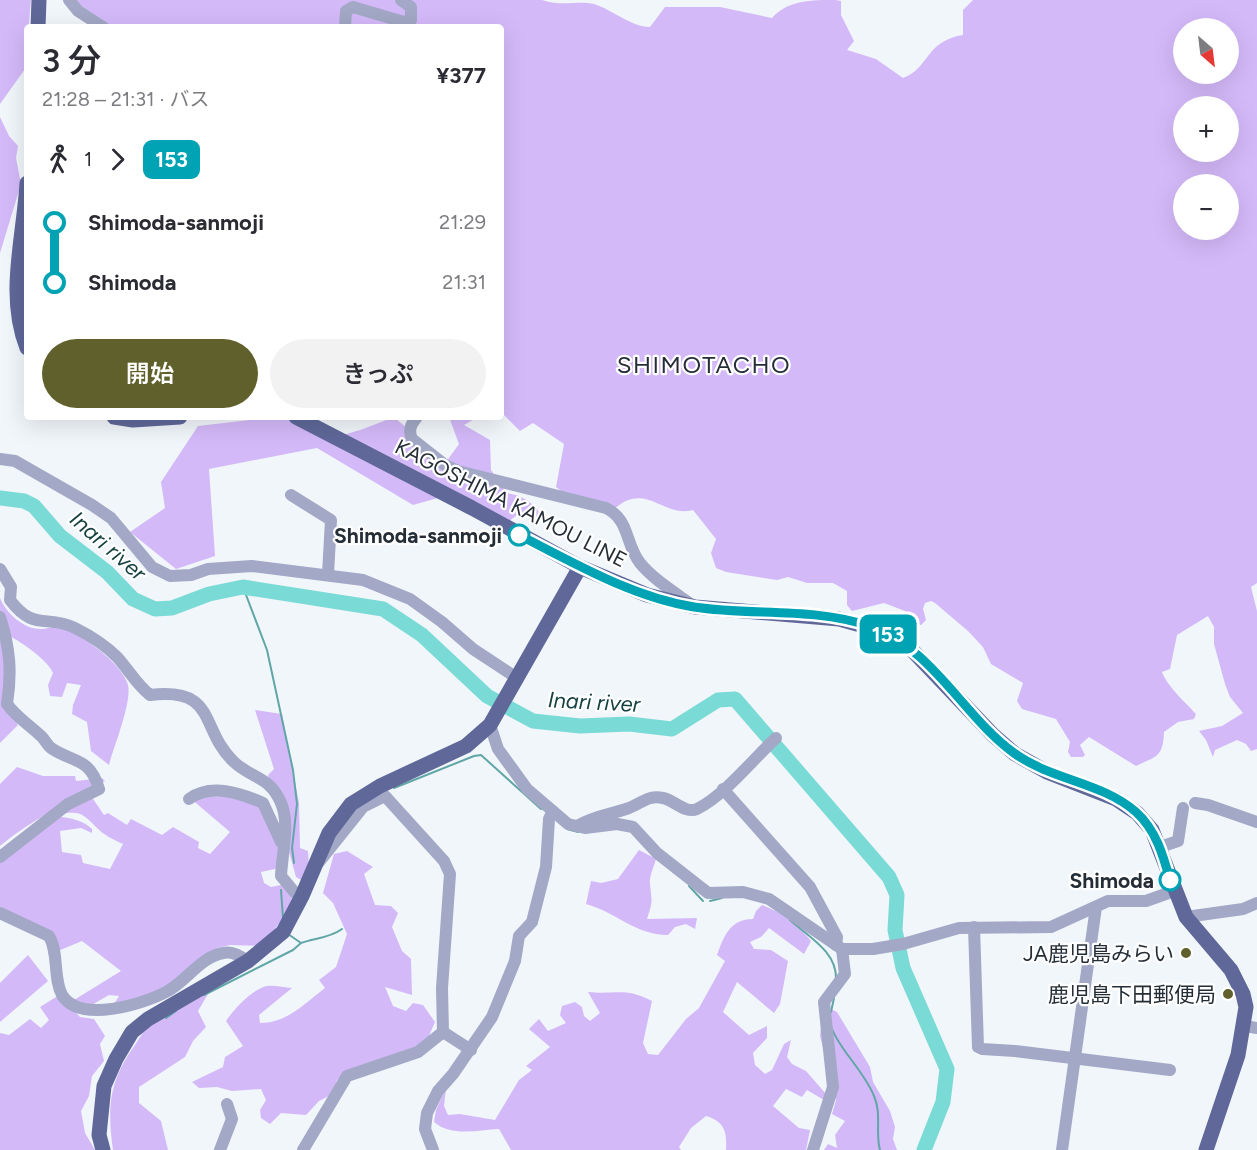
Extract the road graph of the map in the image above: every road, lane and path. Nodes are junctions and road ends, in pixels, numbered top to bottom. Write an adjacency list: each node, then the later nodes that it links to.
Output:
1 (39, 0): 4 (main road)
2 (69, 0): 5 (street)
3 (401, 0): 6 (street)
4 (38, 24)
5 (98, 24)
6 (345, 24)
7 (24, 216): 8 (main road)
8 (24, 339)
9 (302, 420): 13 (main road, KAGOSHIMA KAMOU LINE)
10 (414, 420): 17 (street)
11 (0, 459): 15 (street)
12 (291, 495): 15 (street)
13 (580, 567): 17 (main road, KAGOSHIMA KAMOU LINE); 19 (main road)
14 (0, 569): 16 (street)
15 (328, 574): 19 (street)
16 (4, 584): 29 (street)
17 (695, 607): 30 (main road, KAGOSHIMA KAMOU LINE)
18 (0, 617): 31 (street)
19 (514, 684): 20 (main road)
20 (490, 725): 26 (street); 32 (main road)
21 (776, 738): 22 (street)
22 (723, 789): 28 (street); 40 (street)
23 (189, 799): 29 (street)
24 (1195, 804): 27 (street)
25 (1182, 808): 30 (street)
26 (552, 813): 28 (street); 44 (street)
27 (1257, 822)
28 (574, 827): 40 (street)
29 (282, 846): 34 (street)
30 (1160, 847): 33 (main road, KAGOSHIMA KAMOU LINE)
31 (0, 857)
32 (316, 864): 34 (main road); 43 (street)
33 (1174, 891): 36 (street); 38 (main road, KAGOSHIMA KAMOU LINE)
34 (302, 896): 41 (main road)
35 (1256, 904): 38 (street)
36 (1096, 907): 39 (street); 45 (street)
37 (0, 913): 41 (street)
38 (1186, 917): 42 (main road, KAGOSHIMA KAMOU LINE)
39 (974, 927): 40 (street); 45 (street)
40 (839, 947): 52 (street)
41 (248, 961): 48 (main road)
42 (1251, 1027): 54 (main road, KAGOSHIMA KAMOU LINE)
43 (443, 1032): 44 (street); 50 (street)
44 (471, 1050): 51 (street)
45 (1076, 1059): 46 (street); 53 (street)
46 (1170, 1071)
47 (227, 1104): 49 (street)
48 (103, 1150)
49 (220, 1150)
50 (303, 1150)
51 (433, 1150)
52 (813, 1150)
53 (1062, 1150)
54 (1206, 1150)

